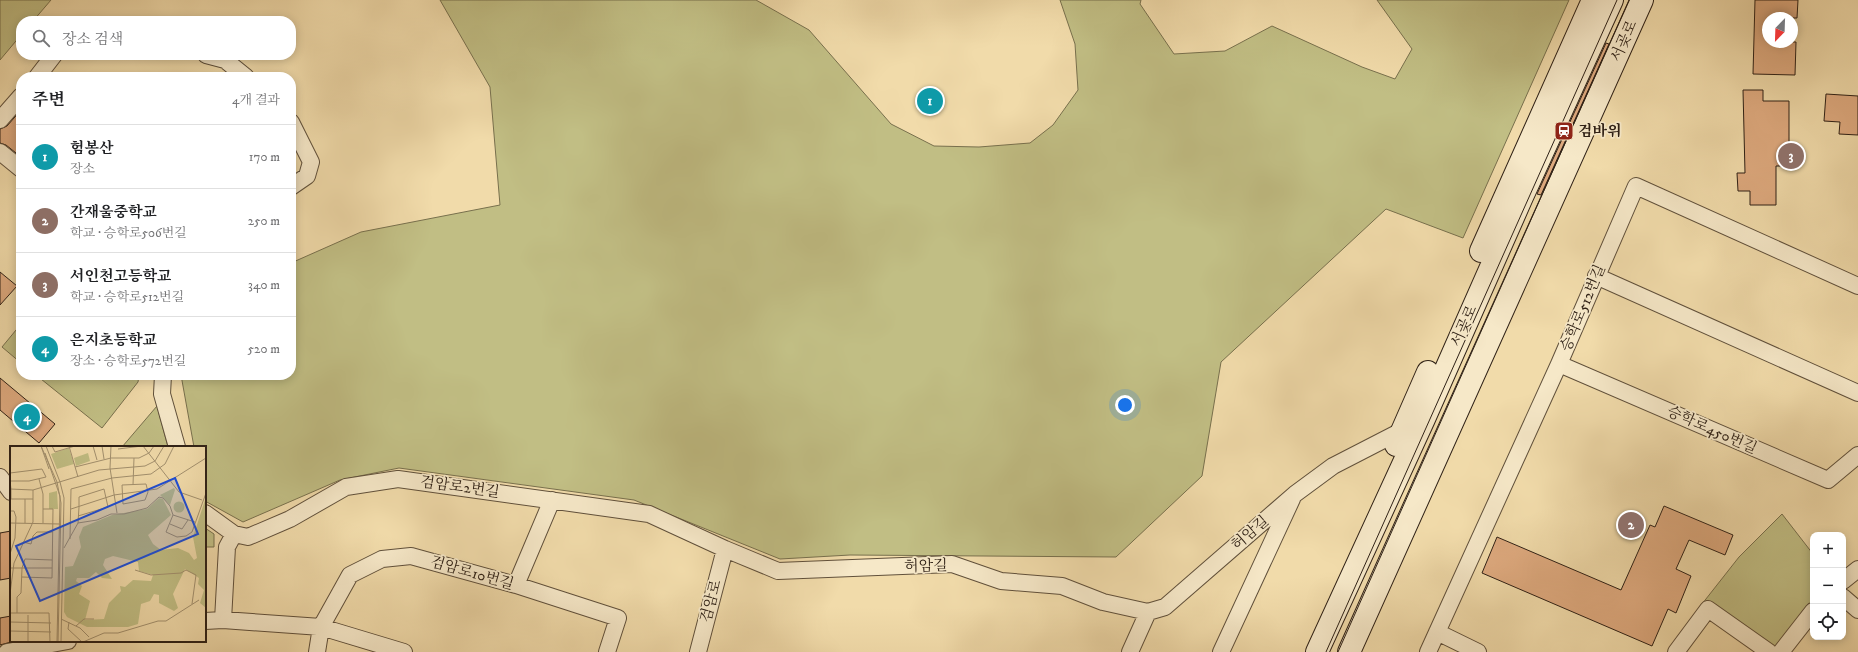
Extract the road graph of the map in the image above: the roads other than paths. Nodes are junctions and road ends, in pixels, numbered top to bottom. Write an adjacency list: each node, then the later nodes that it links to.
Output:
1 (1593, 0): 19 (main road, 서곶로)
2 (1612, 0): 49 (main road, 서곶로)
3 (1642, 0): 50 (main road, 서곶로)
4 (50, 60): 6 (street)
5 (225, 60): 7 (street)
6 (41, 72)
7 (240, 72)
8 (16, 102): 9 (street)
9 (0, 120)
10 (296, 132): 13 (street)
11 (0, 152): 12 (street)
12 (16, 165)
13 (296, 184)
14 (1596, 276): 15 (street, 승학로512번길); 16 (street, 승학로512번길); 18 (street)
15 (1858, 286)
16 (1559, 364): 21 (street, 승학로450번길); 39 (street, 승학로512번길)
17 (163, 380): 20 (street)
18 (1858, 393)
19 (1402, 430): 24 (street, 허암길); 48 (main road, 서곶로)
20 (177, 446)
21 (1858, 455)
22 (0, 477): 23 (street)
23 (10, 491)
24 (1295, 494): 34 (street, 허암길); 47 (street, 허암길)
25 (552, 500): 27 (street, 검암로2번길); 28 (street, 검암로2번길); 31 (street)
26 (206, 514): 27 (street)
27 (234, 534): 36 (street)
28 (725, 549): 34 (street, 허암길); 45 (street, 검암로)
29 (1858, 569): 30 (street)
30 (1846, 579)
31 (516, 585): 38 (street, 검암로10번길); 44 (street, 검암로10번길)
32 (1846, 599): 33 (street)
33 (1858, 610)
34 (1148, 612): 46 (street)
35 (1810, 615): 55 (street)
36 (223, 620): 37 (street); 38 (street)
37 (206, 621)
38 (321, 627): 42 (street, 검암로10번길); 43 (street)
39 (1437, 632): 51 (street, 승학로512번길); 52 (street)
40 (62, 644): 41 (street)
41 (7, 652)
42 (317, 652)
43 (404, 652)
44 (607, 652)
45 (698, 652)
46 (1130, 652)
47 (1221, 652)
48 (1304, 652)
49 (1317, 652)
50 (1349, 652)
51 (1428, 652)
52 (1478, 652)
53 (1676, 652): 54 (street)
54 (1769, 652)
55 (1781, 652)

